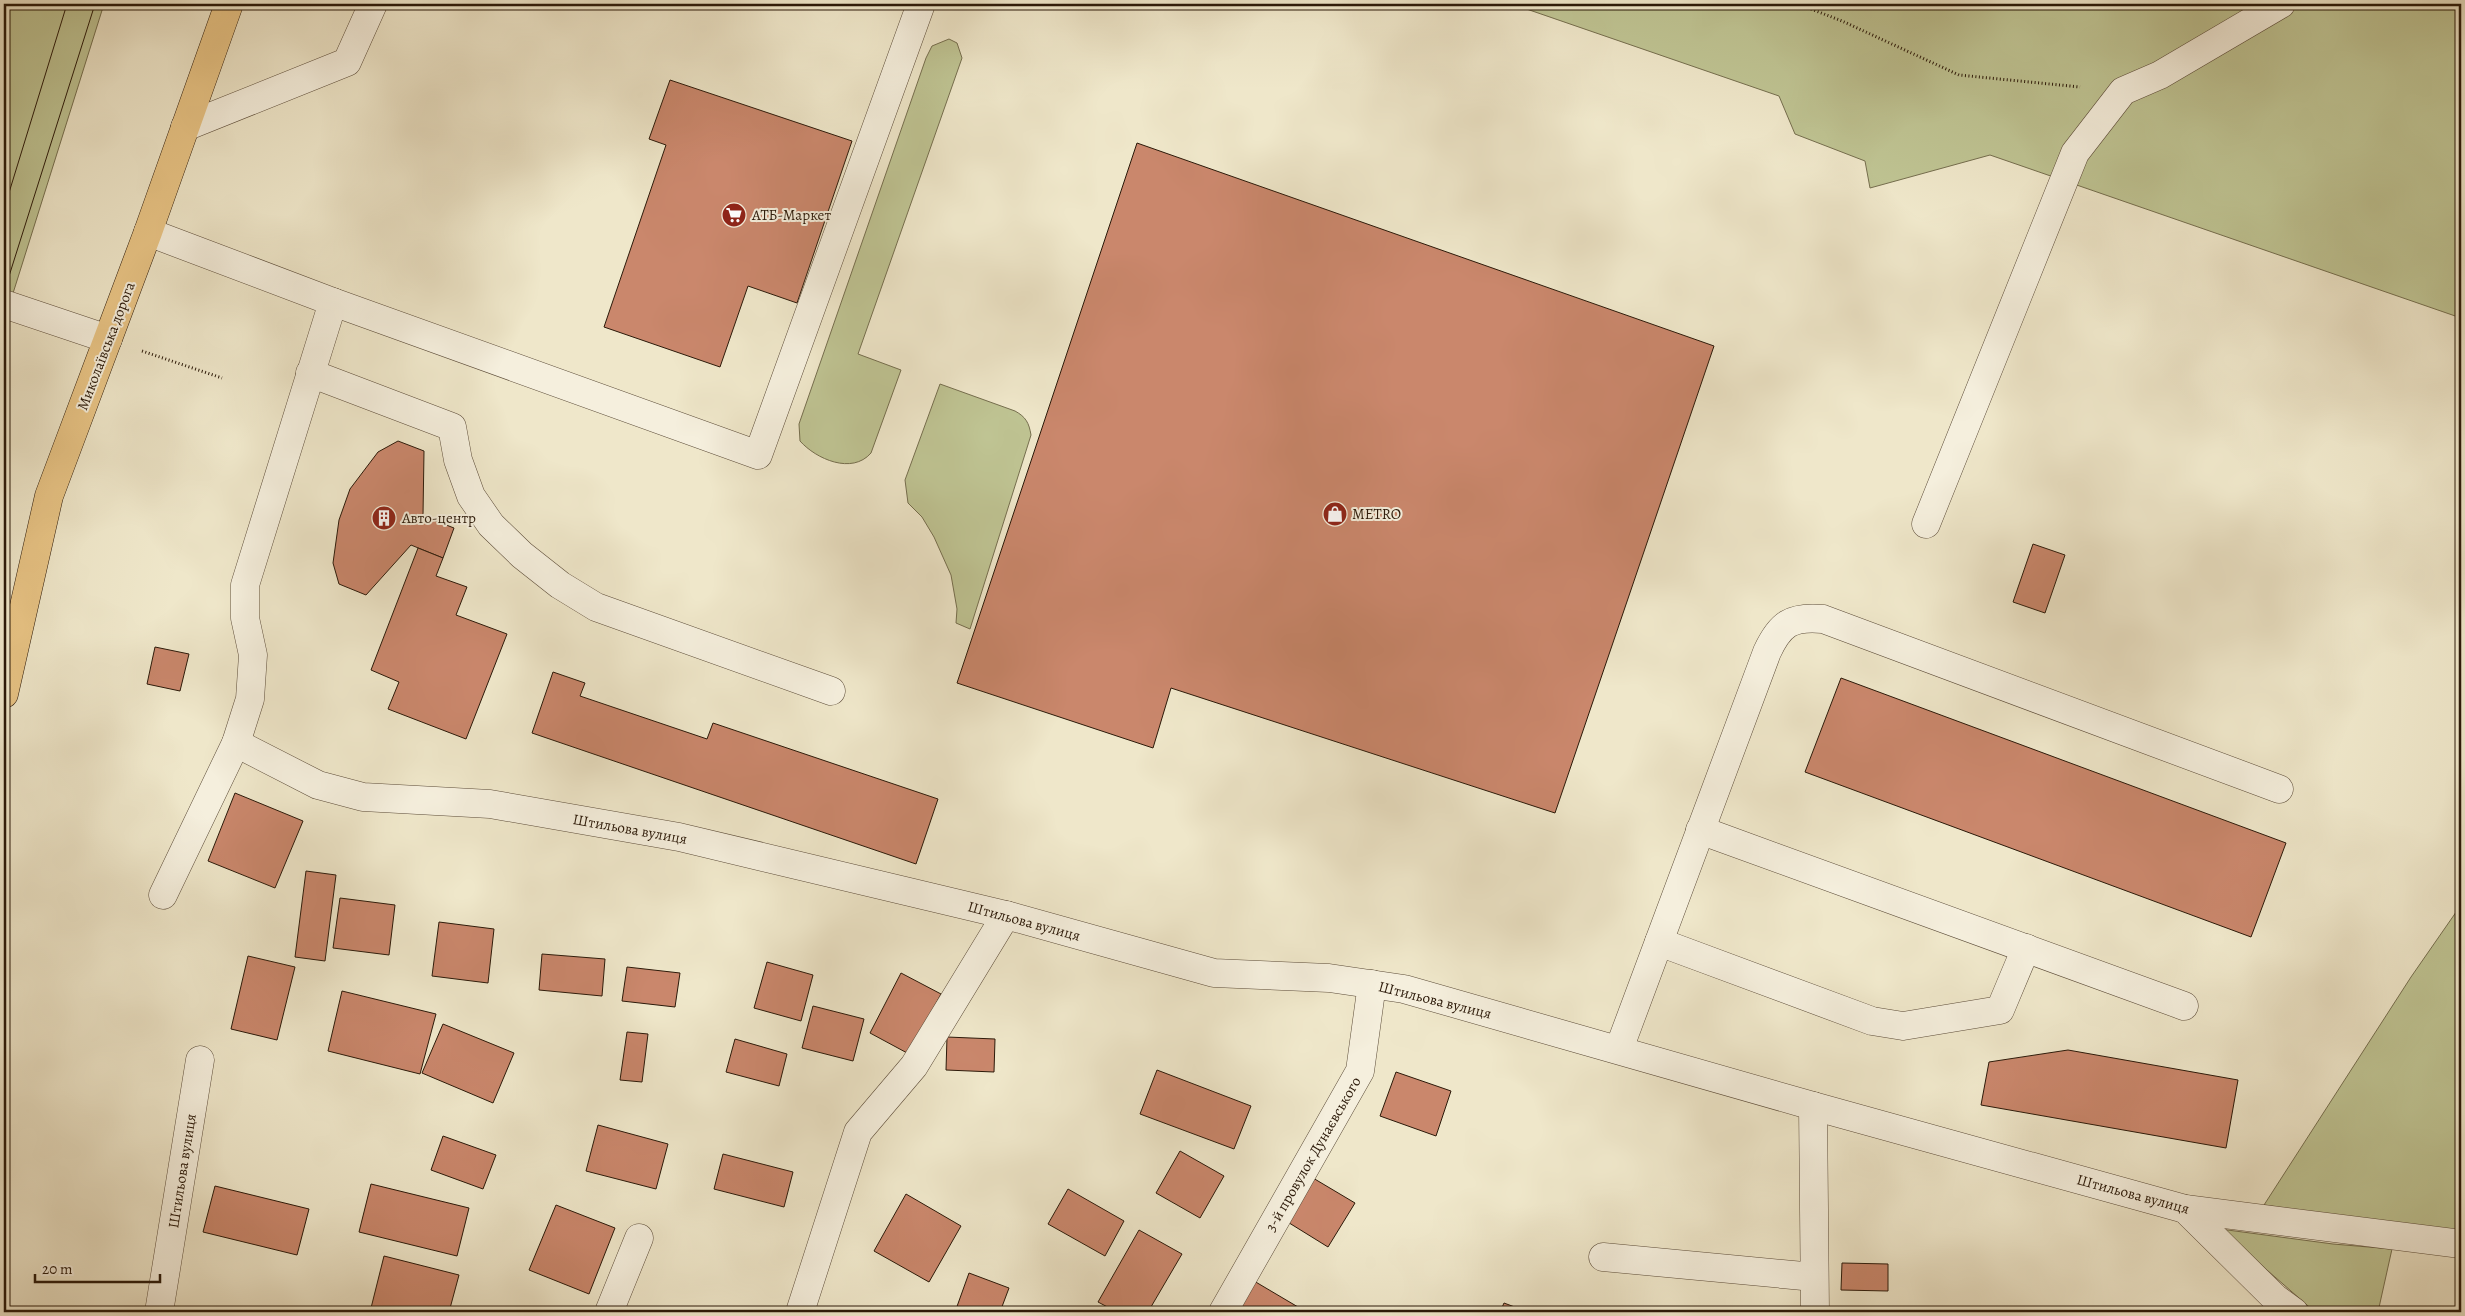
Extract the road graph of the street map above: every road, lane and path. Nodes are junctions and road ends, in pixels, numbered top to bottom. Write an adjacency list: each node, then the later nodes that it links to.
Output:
1 (229, 4): 7 (main road, Миколаївська дорога)
2 (373, 4): 7 (street)
3 (921, 4): 9 (street)
4 (1798, 4): 6 (path)
5 (2281, 4): 6 (street)
6 (2123, 92): 14 (street)
7 (185, 127): 8 (main road, Миколаївська дорога)
8 (148, 232): 9 (street); 11 (main road, Миколаївська дорога)
9 (333, 302): 12 (street)
10 (4, 304): 11 (street)
11 (108, 339): 13 (path); 16 (main road, Миколаївська дорога)
12 (310, 373): 15 (street); 17 (street)
13 (222, 378)
14 (1926, 524)
15 (831, 690)
16 (4, 694)
17 (236, 744): 20 (street); 21 (street, Штильова вулиця)
18 (2279, 789): 19 (street)
19 (1700, 830): 22 (street); 23 (street)
20 (163, 895)
21 (1006, 915): 24 (street, Штильова вулиця); 36 (street)
22 (1659, 942): 23 (street); 26 (street)
23 (2026, 948): 25 (street)
24 (1372, 984): 26 (street, Штильова вулиця); 37 (street, 3-й провулок Дунаєвського)
25 (2184, 1006)
26 (1619, 1049): 28 (street, Штильова вулиця)
27 (200, 1060): 34 (street, Штильова вулиця)
28 (1813, 1106): 29 (street, Штильова вулиця); 33 (street)
29 (2185, 1209): 31 (street, Штильова вулиця); 39 (street)
30 (639, 1238): 35 (street)
31 (2461, 1244)
32 (1603, 1257): 33 (street)
33 (1814, 1277): 38 (street)
34 (160, 1312)
35 (609, 1312)
36 (800, 1312)
37 (1223, 1312)
38 (1814, 1312)
39 (2294, 1312)

